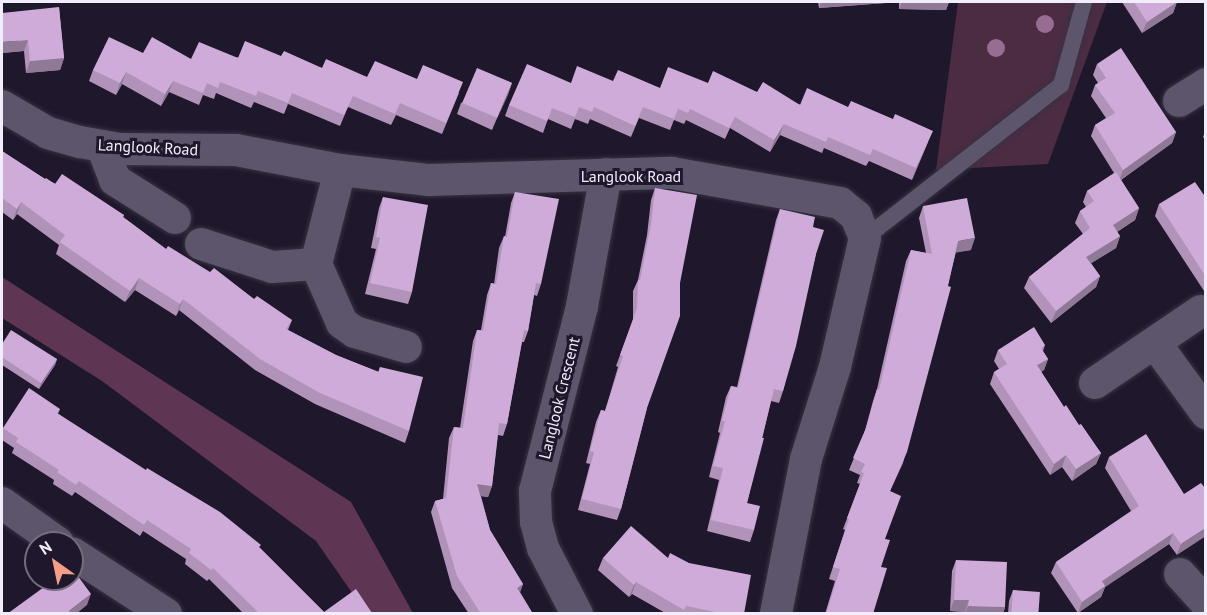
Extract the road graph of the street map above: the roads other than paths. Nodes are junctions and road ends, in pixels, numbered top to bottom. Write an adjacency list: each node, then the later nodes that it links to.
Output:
1 (1084, 2): 9 (lane)
2 (1206, 84): 3 (street)
3 (1179, 101)
4 (2, 106): 5 (street, Langlook Road)
5 (102, 146): 6 (street, Langlook Road); 8 (street)
6 (340, 170): 7 (street, Langlook Road); 11 (street)
7 (606, 174): 9 (street, Langlook Road); 23 (street, Langlook Crescent)
8 (175, 218)
9 (865, 238): 24 (street)
10 (201, 244): 11 (street)
11 (315, 264): 14 (street)
12 (1200, 311): 13 (street)
13 (1155, 343): 15 (street); 16 (street)
14 (406, 347)
15 (1095, 382)
16 (1206, 413)
17 (2, 503): 18 (street)
18 (41, 531)
19 (84, 561): 22 (street)
20 (1180, 574): 21 (street)
21 (1206, 603)
22 (162, 612)
23 (577, 614)
24 (776, 614)

